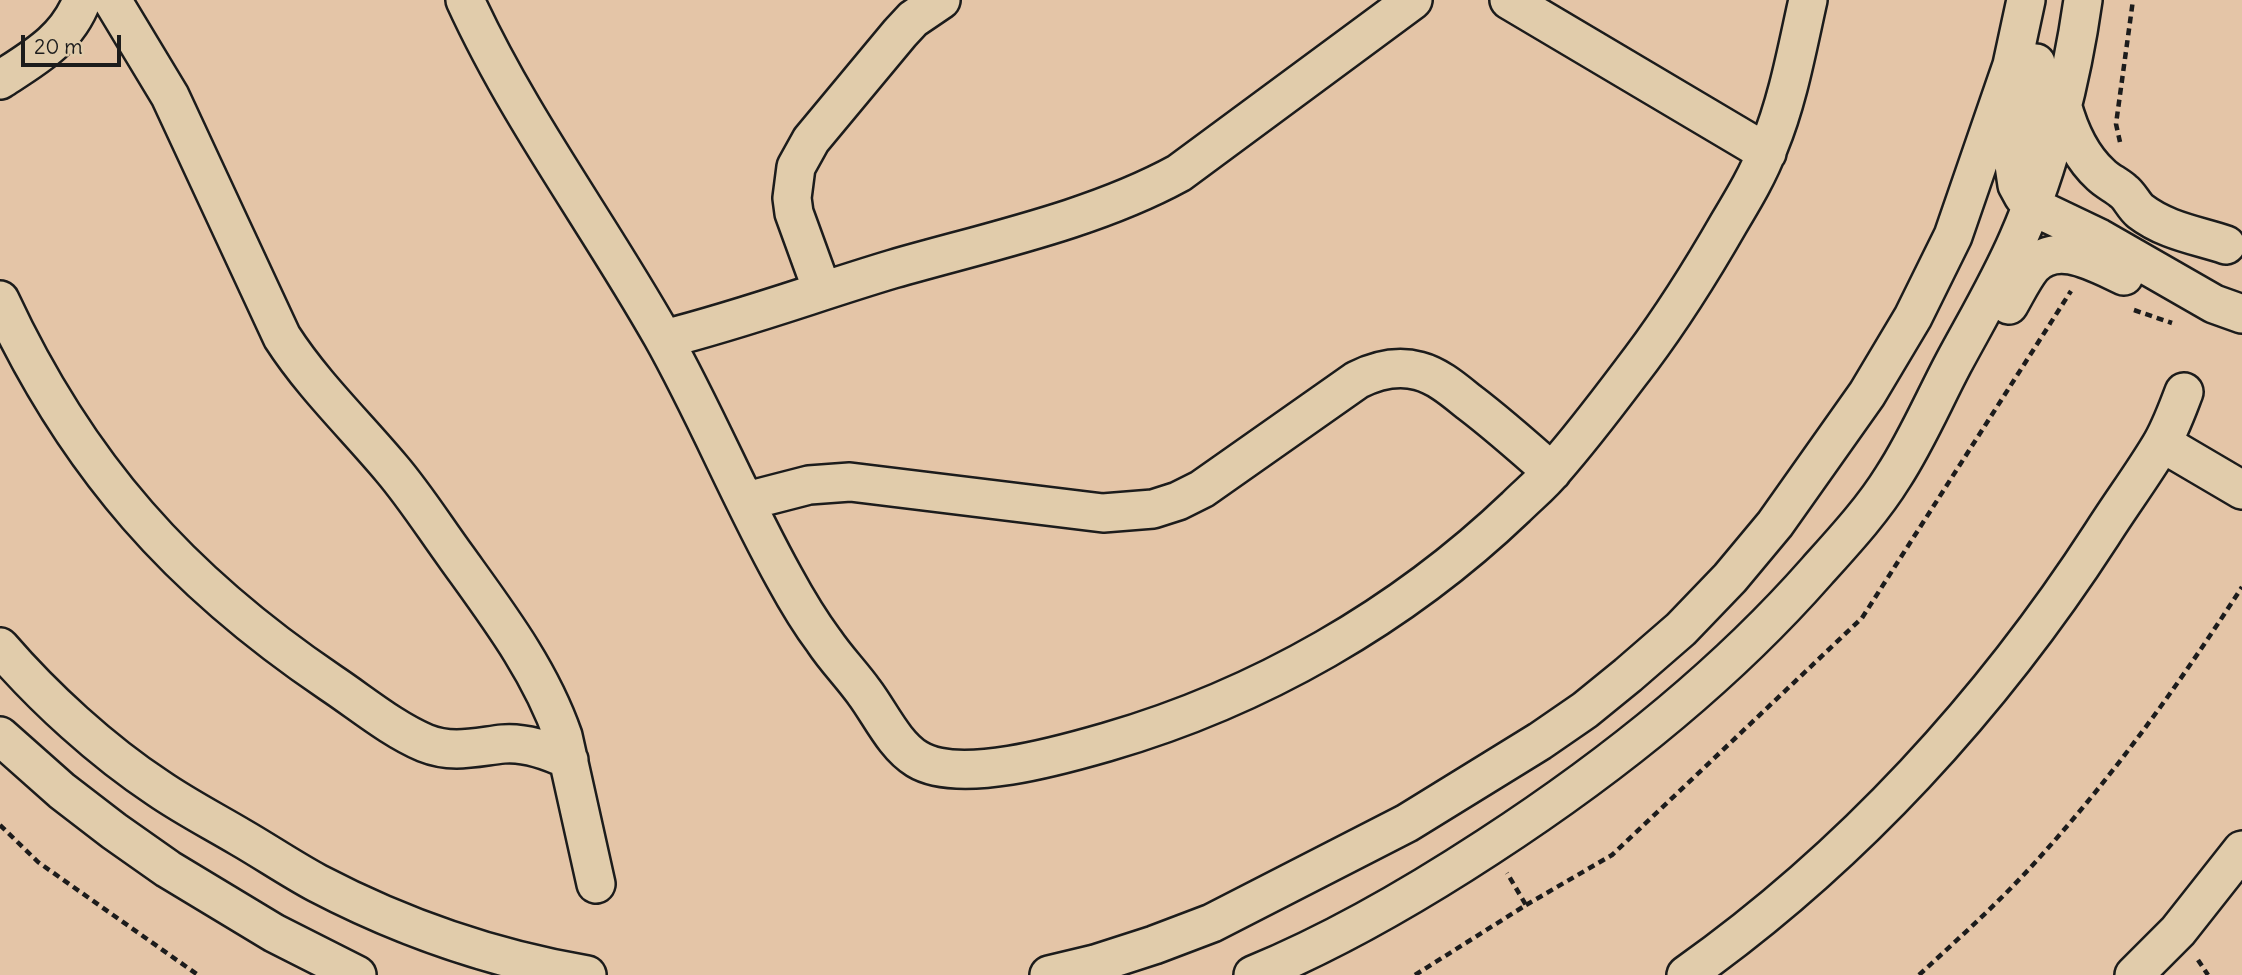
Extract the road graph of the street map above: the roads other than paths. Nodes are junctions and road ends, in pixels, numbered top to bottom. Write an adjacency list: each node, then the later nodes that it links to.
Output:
1 (82, 0): 11 (street)
2 (112, 0): 27 (street)
3 (465, 0): 19 (street)
4 (941, 0): 16 (street)
5 (1413, 0): 16 (street)
6 (1509, 0): 13 (street)
7 (1808, 0): 13 (street)
8 (2026, 0): 36 (street)
9 (2042, 0): 14 (street)
10 (2083, 0): 12 (street)
11 (0, 80)
12 (2062, 104): 14 (street); 15 (street)
13 (1767, 153): 23 (street)
14 (2032, 206): 18 (street); 20 (street)
15 (2234, 251)
16 (822, 290): 19 (street)
17 (0, 300): 29 (street)
18 (2228, 309): 20 (street)
19 (664, 339): 25 (street)
20 (1955, 359): 37 (street)
21 (2184, 393): 22 (street)
22 (2162, 443): 24 (street); 33 (street)
23 (1552, 471): 25 (street); 25 (street)
24 (2242, 490)
25 (747, 501)
26 (0, 647): 35 (street)
27 (544, 690): 29 (street); 30 (street)
28 (0, 736): 34 (street)
29 (505, 744): 30 (street)
30 (569, 761): 32 (street)
31 (2242, 850): 38 (street)
32 (596, 884)
33 (1705, 969)
34 (357, 975)
35 (587, 975)
36 (1049, 975)
37 (1252, 975)
38 (2134, 975)

